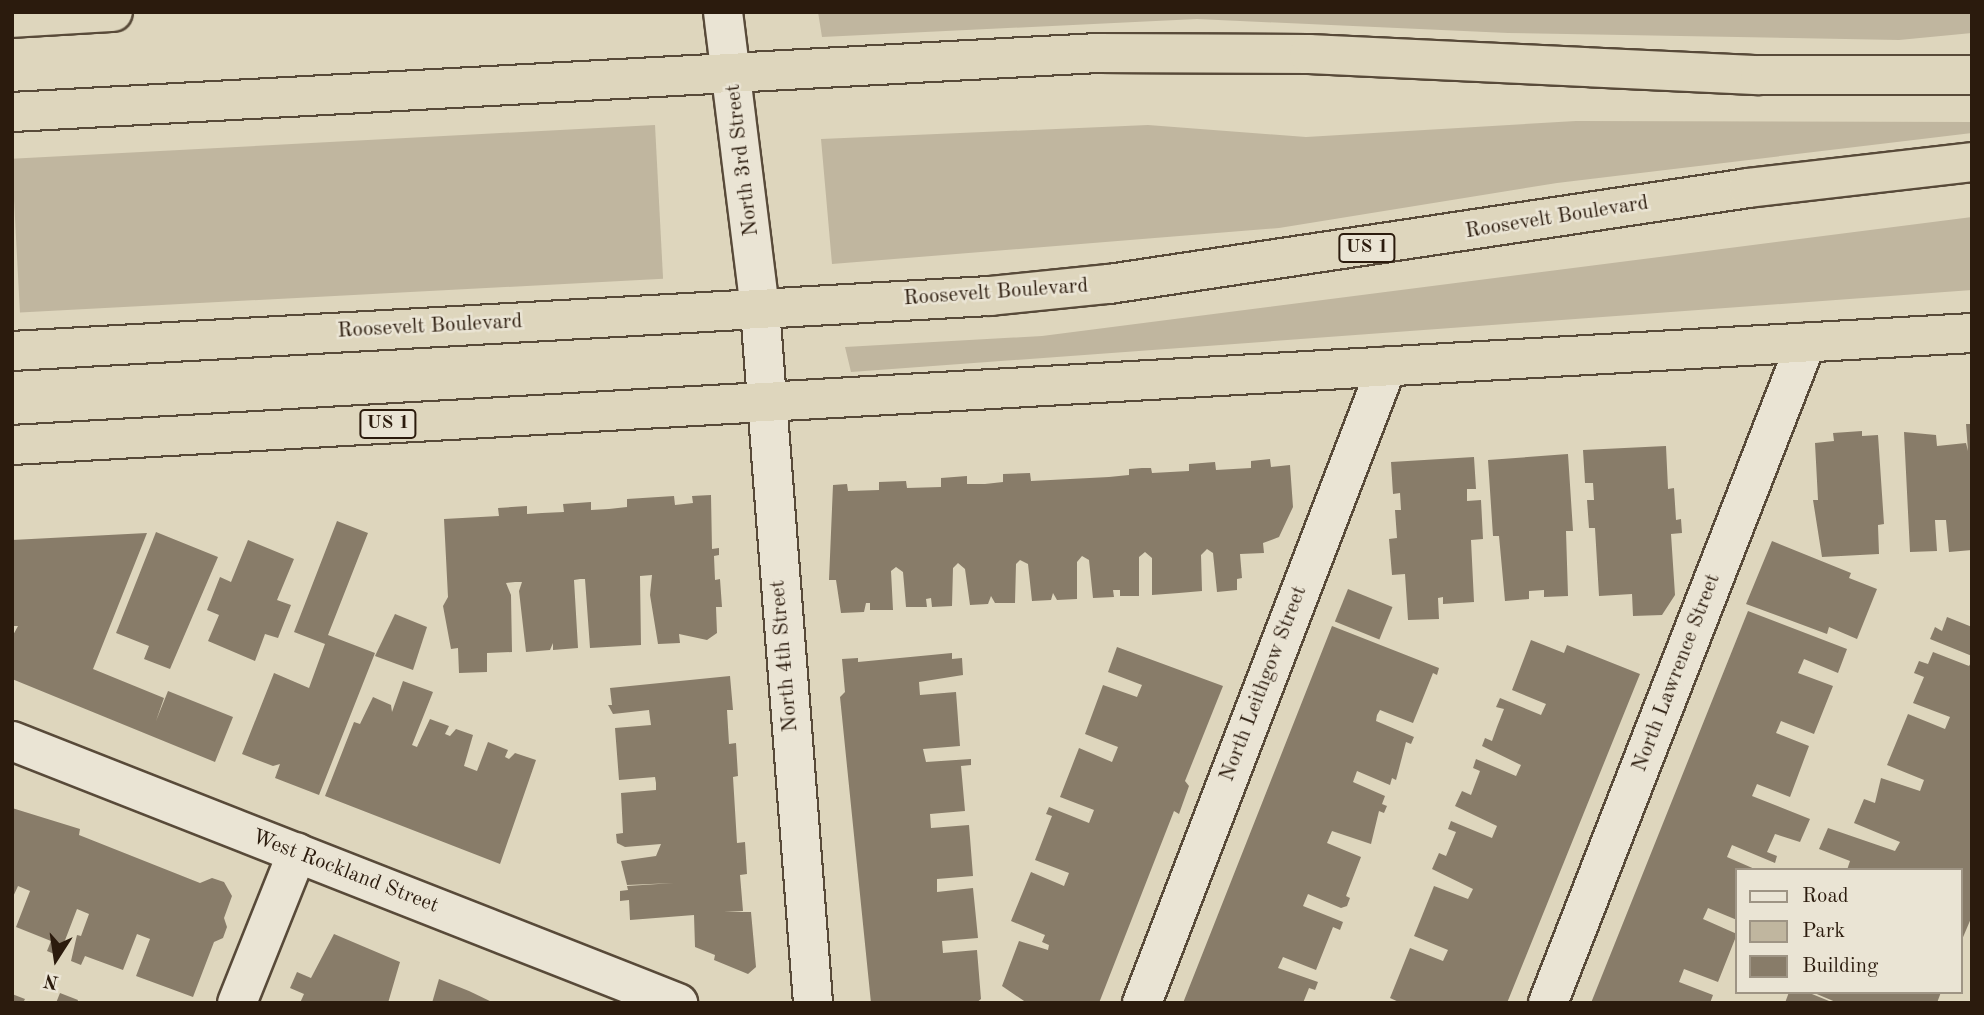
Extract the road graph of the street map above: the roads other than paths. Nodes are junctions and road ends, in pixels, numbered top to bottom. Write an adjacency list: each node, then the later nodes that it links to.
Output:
1 (113, 12): 3 (highway)
2 (723, 12): 4 (street, North 3rd Street)
3 (12, 18)
4 (733, 72): 5 (highway); 6 (highway); 8 (street, North 3rd Street)
5 (1972, 75)
6 (12, 112)
7 (1972, 162): 8 (highway, Roosevelt Boulevard / US 1)
8 (760, 309): 11 (highway, Roosevelt Boulevard / US 1); 13 (street, North 4th Street)
9 (1972, 333): 10 (highway, US 1)
10 (1806, 343): 12 (highway, US 1); 21 (street, North Lawrence Street)
11 (12, 351)
12 (1387, 366): 13 (highway, US 1); 20 (street, North Leithgow Street)
13 (764, 402): 14 (highway, US 1); 19 (street, North 4th Street)
14 (15, 445)
15 (12, 741): 16 (street, West Rockland Street)
16 (298, 853): 17 (street); 18 (street, West Rockland Street)
17 (237, 1003)
18 (678, 1003)
19 (813, 1003)
20 (1142, 1003)
21 (1548, 1003)

